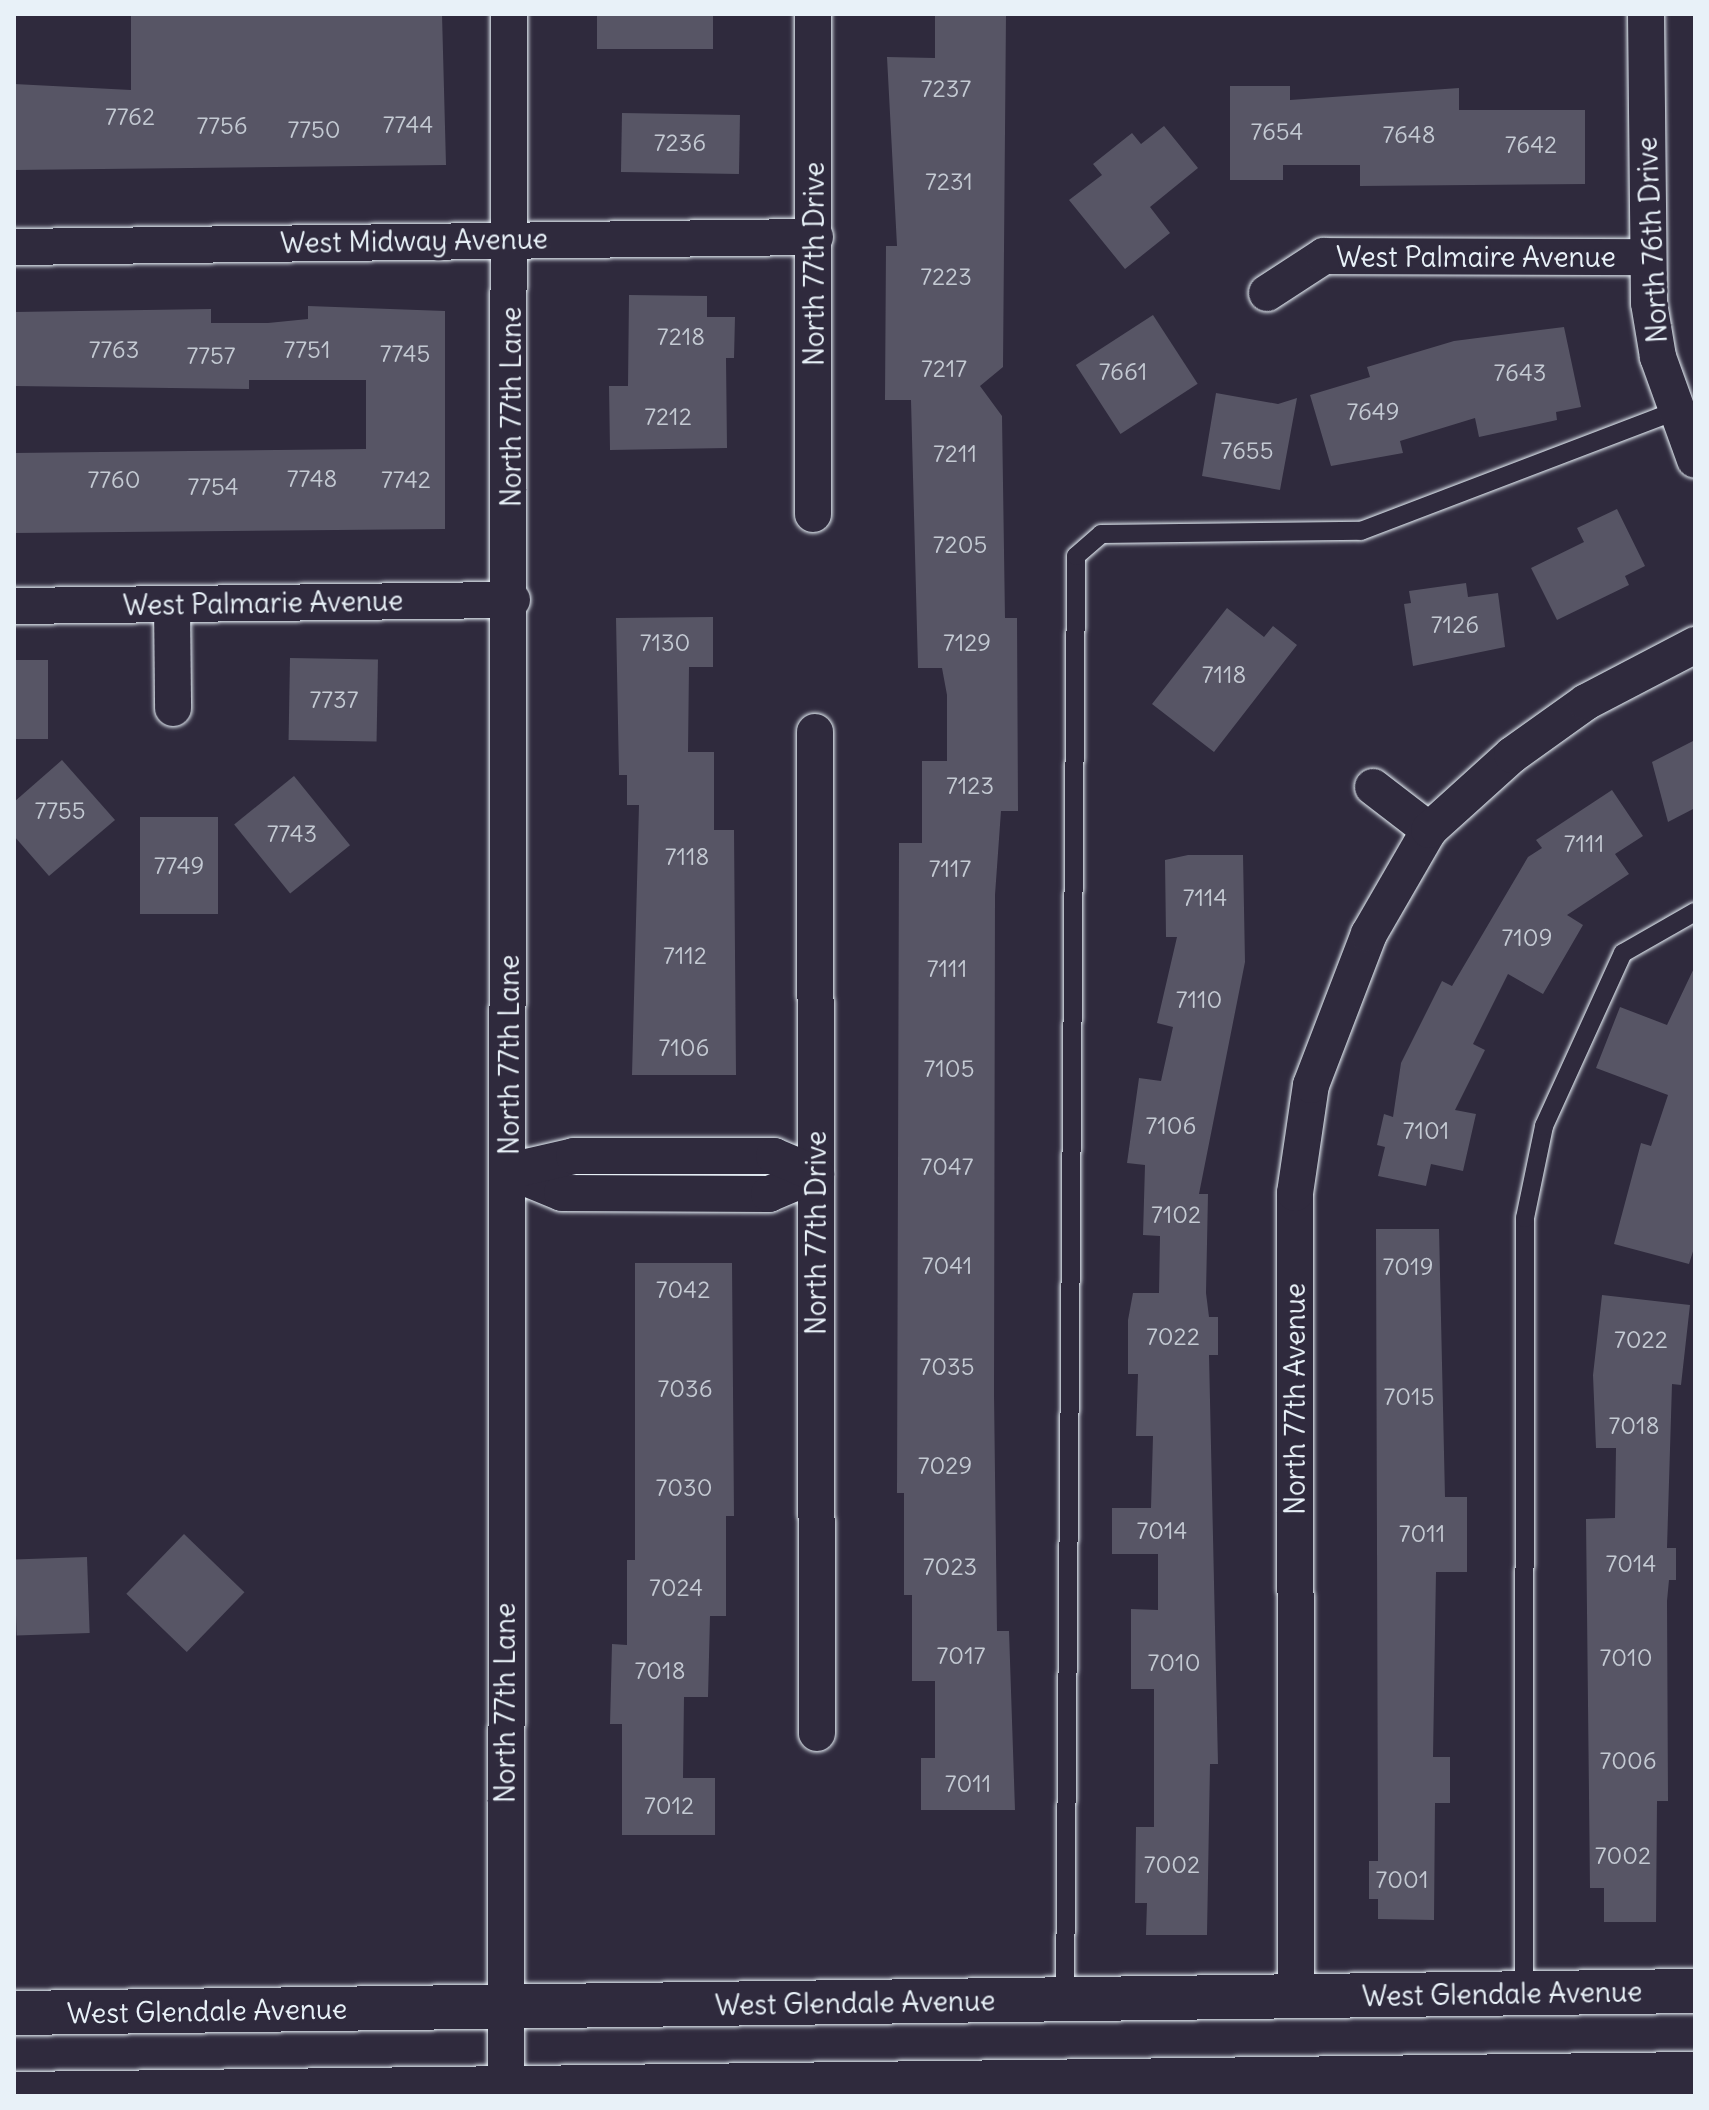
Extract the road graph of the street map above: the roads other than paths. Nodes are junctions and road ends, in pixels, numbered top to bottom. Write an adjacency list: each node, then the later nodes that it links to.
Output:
1 (509, 14): 5 (street, North 77th Lane)
2 (813, 14): 4 (street, North 77th Drive)
3 (1646, 14): 7 (street, North 76th Drive)
4 (815, 237): 5 (street, West Midway Avenue); 11 (street, North 77th Drive)
5 (511, 240): 6 (street, West Midway Avenue); 12 (street, North 77th Lane)
6 (14, 247)
7 (1647, 257): 8 (street, West Palmaire Avenue); 9 (street, North 76th Drive)
8 (1267, 293)
9 (1676, 411): 10 (street, North 76th Drive); 27 (lane)
10 (1695, 460)
11 (813, 514)
12 (512, 600): 13 (street, West Palmarie Avenue); 21 (street, North 77th Lane)
13 (172, 605): 14 (street, West Palmarie Avenue); 16 (street)
14 (14, 606)
15 (1695, 645): 19 (street, North 77th Avenue)
16 (173, 708)
17 (815, 732): 22 (street, North 77th Drive)
18 (1373, 787): 19 (street)
19 (1429, 830): 26 (street, North 77th Avenue)
20 (1695, 912): 25 (lane)
21 (509, 1171): 22 (street); 28 (street, North 77th Lane)
22 (816, 1174): 23 (street, North 77th Drive)
23 (817, 1733)
24 (1695, 1991): 25 (main road, West Glendale Avenue)
25 (1524, 1993): 26 (main road, West Glendale Avenue)
26 (1296, 1996): 27 (main road, West Glendale Avenue)
27 (1065, 2001): 28 (main road, West Glendale Avenue)
28 (505, 2007): 29 (main road, West Glendale Avenue); 31 (street, North 77th Lane)
29 (14, 2013)
30 (1695, 2074): 31 (main road)
31 (506, 2092): 32 (main road)
32 (14, 2094)

